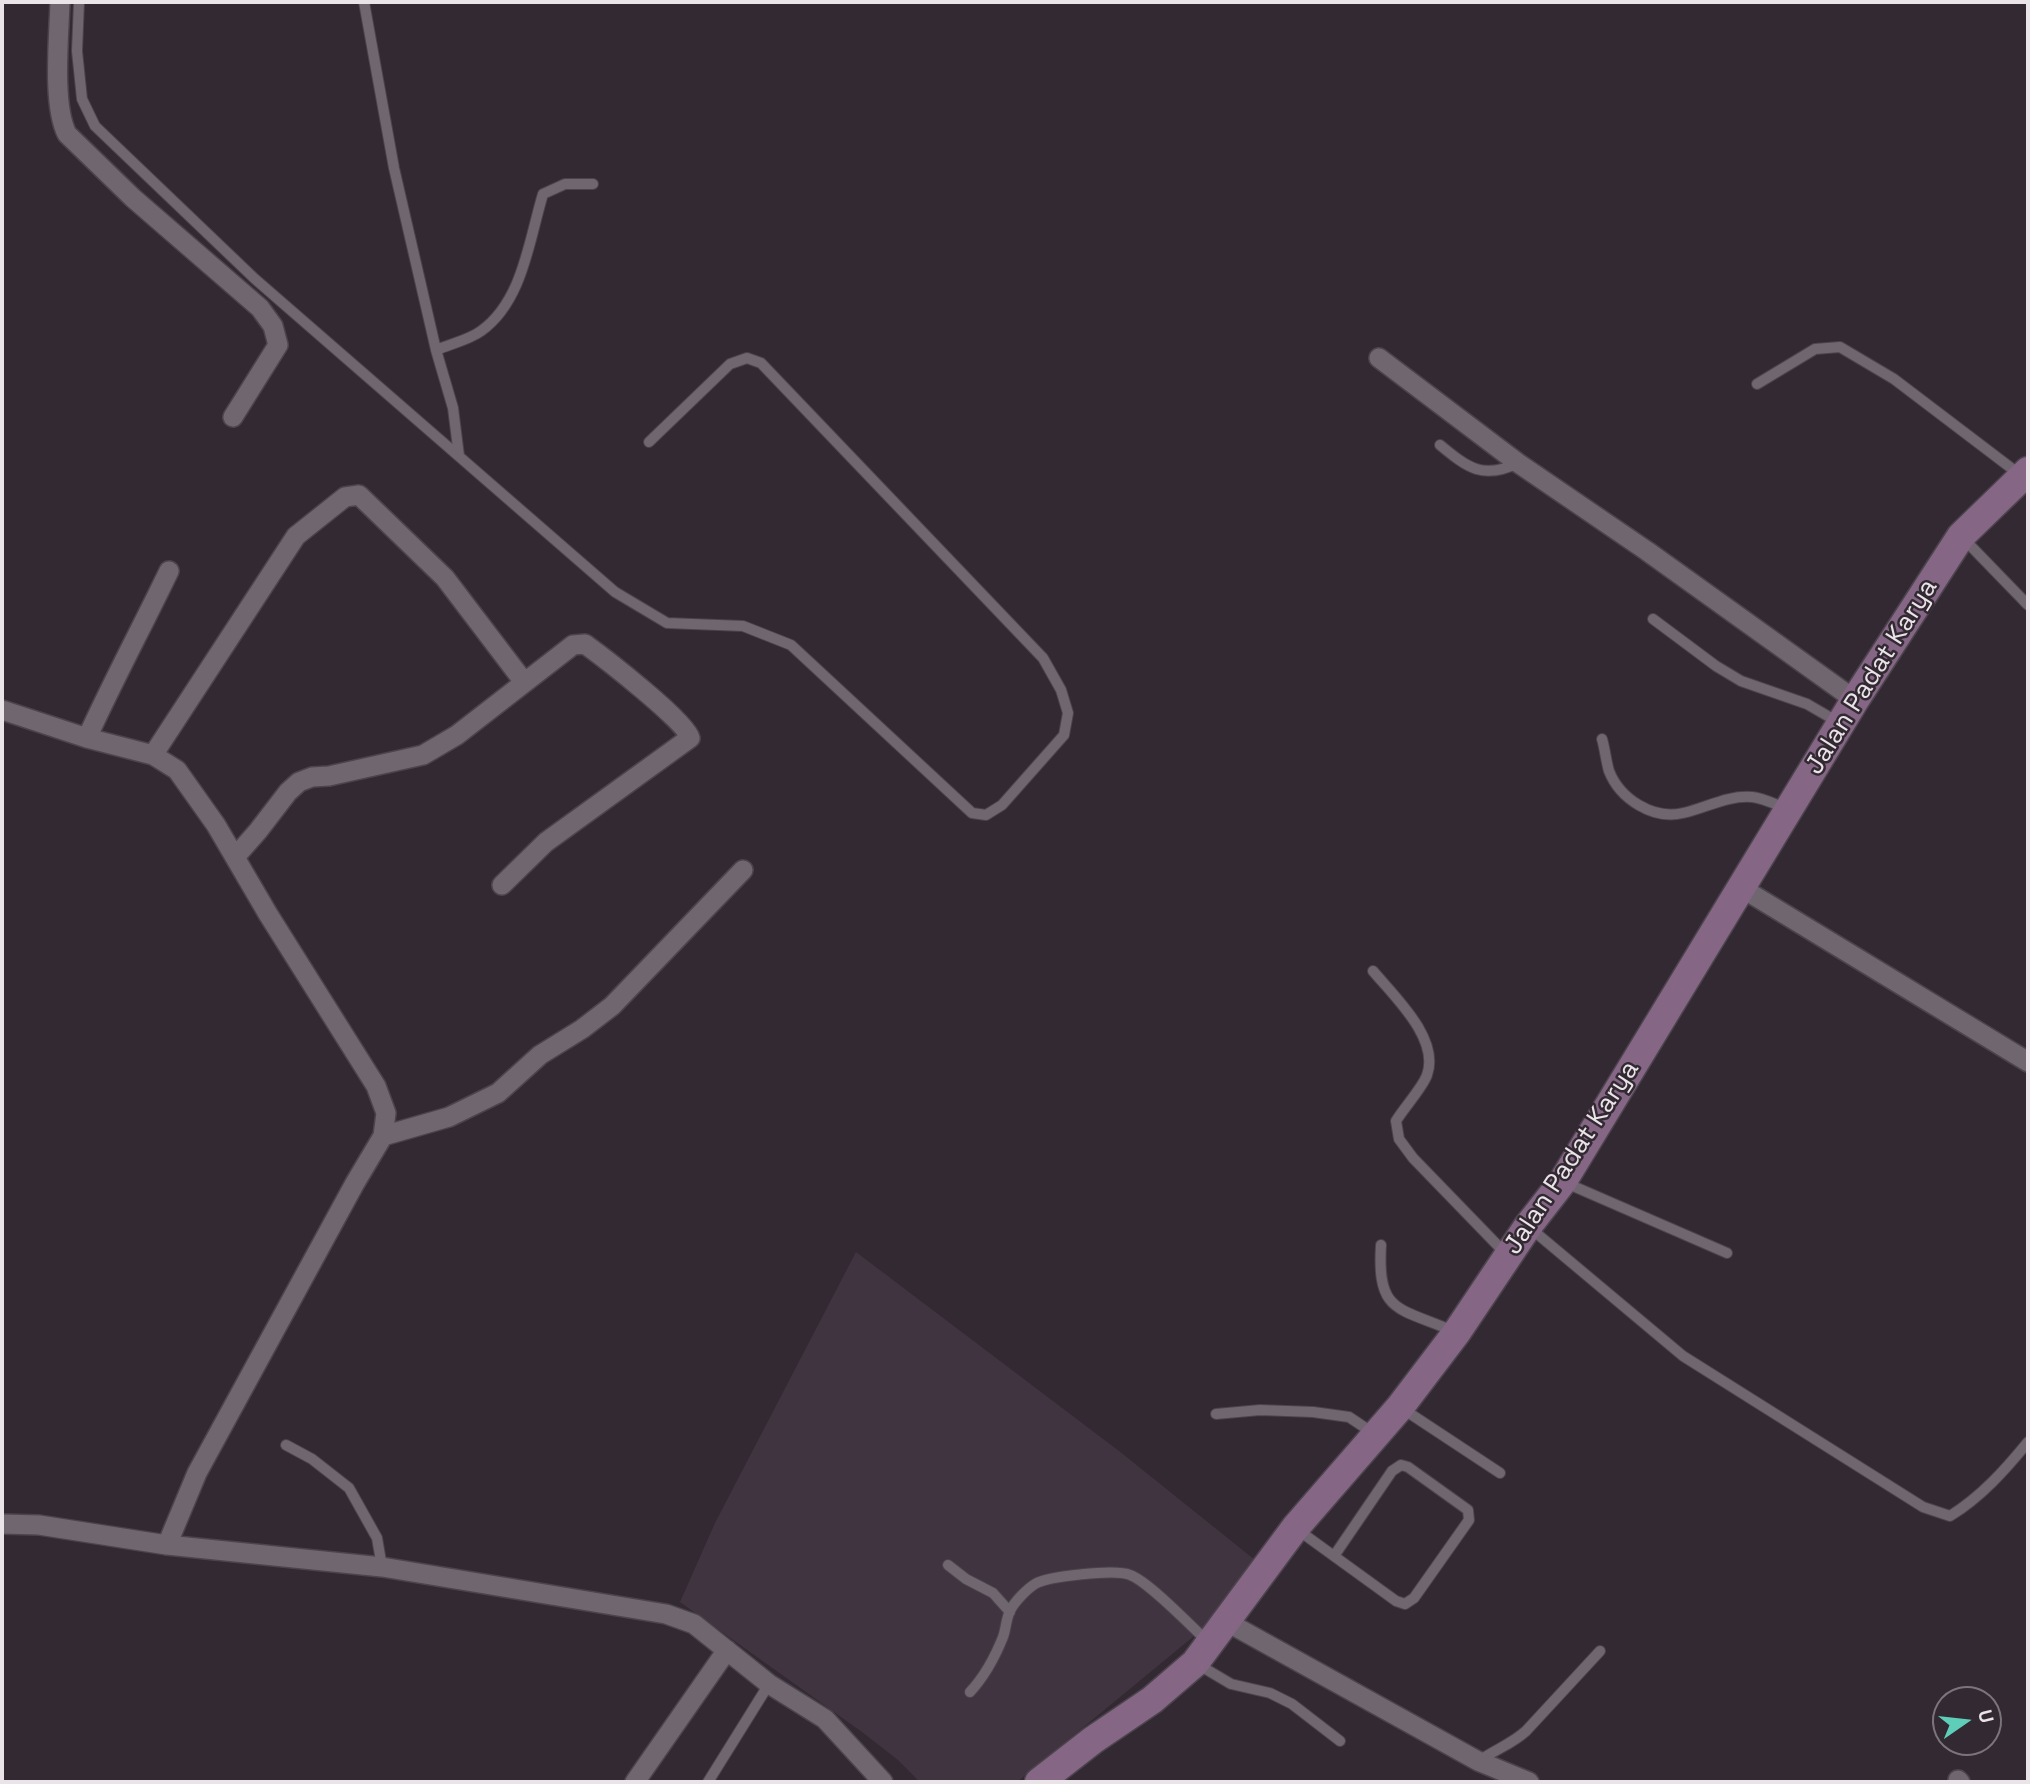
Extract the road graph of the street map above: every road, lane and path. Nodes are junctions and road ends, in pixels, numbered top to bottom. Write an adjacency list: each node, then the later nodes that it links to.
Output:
1 (60, 2): 8 (street)
2 (79, 2): 11 (lane)
3 (364, 2): 5 (lane)
4 (593, 184): 5 (lane)
5 (436, 350): 11 (lane)
6 (1379, 358): 12 (street)
7 (1757, 384): 13 (lane)
8 (233, 417)
9 (649, 442): 11 (lane)
10 (1440, 445): 12 (lane)
11 (459, 457)
12 (1518, 463): 20 (street)
13 (2025, 474): 14 (street, Jalan Padat Karya)
14 (1961, 536): 16 (lane); 20 (street, Jalan Padat Karya)
15 (169, 571): 21 (street)
16 (2028, 605)
17 (1653, 619): 20 (lane)
18 (524, 682): 23 (street); 25 (street); 27 (street)
19 (2, 710): 21 (street)
20 (1848, 712): 24 (street, Jalan Padat Karya)
21 (88, 738): 23 (street)
22 (1602, 739): 24 (lane)
23 (153, 755): 25 (street)
24 (1788, 809): 28 (street, Jalan Padat Karya)
25 (236, 856): 31 (street)
26 (743, 870): 31 (street)
27 (502, 885)
28 (1740, 887): 30 (street); 32 (street, Jalan Padat Karya)
29 (1374, 971): 36 (lane)
30 (2028, 1062)
31 (383, 1136): 46 (street)
32 (1563, 1181): 33 (street, Jalan Padat Karya); 35 (lane)
33 (1528, 1226): 36 (street, Jalan Padat Karya); 41 (lane)
34 (1381, 1245): 37 (lane)
35 (1727, 1252)
36 (1509, 1257): 37 (street, Jalan Padat Karya)
37 (1457, 1332): 38 (street, Jalan Padat Karya)
38 (1400, 1407): 40 (street, Jalan Padat Karya); 43 (lane)
39 (1216, 1414): 40 (lane)
40 (1376, 1435): 45 (street, Jalan Padat Karya)
41 (2028, 1442)
42 (286, 1445): 49 (lane)
43 (1500, 1473)
44 (2, 1524): 46 (street)
45 (1295, 1528): 47 (lane); 51 (street, Jalan Padat Karya)
46 (167, 1545): 49 (street)
47 (1334, 1556): 47 (lane)
48 (948, 1565): 50 (lane)
49 (382, 1567): 52 (street)
50 (1010, 1612): 54 (lane); 56 (lane)
51 (1227, 1622): 54 (street, Jalan Padat Karya); 58 (street)
52 (727, 1650): 55 (street); 59 (street)
53 (1600, 1651): 58 (lane)
54 (1202, 1653): 57 (lane); 62 (street, Jalan Padat Karya)
55 (769, 1684): 60 (lane); 61 (street)
56 (970, 1692)
57 (1340, 1741)
58 (1478, 1762): 63 (street)
59 (635, 1782)
60 (708, 1782)
61 (883, 1782)
62 (1039, 1782)
63 (1529, 1782)

